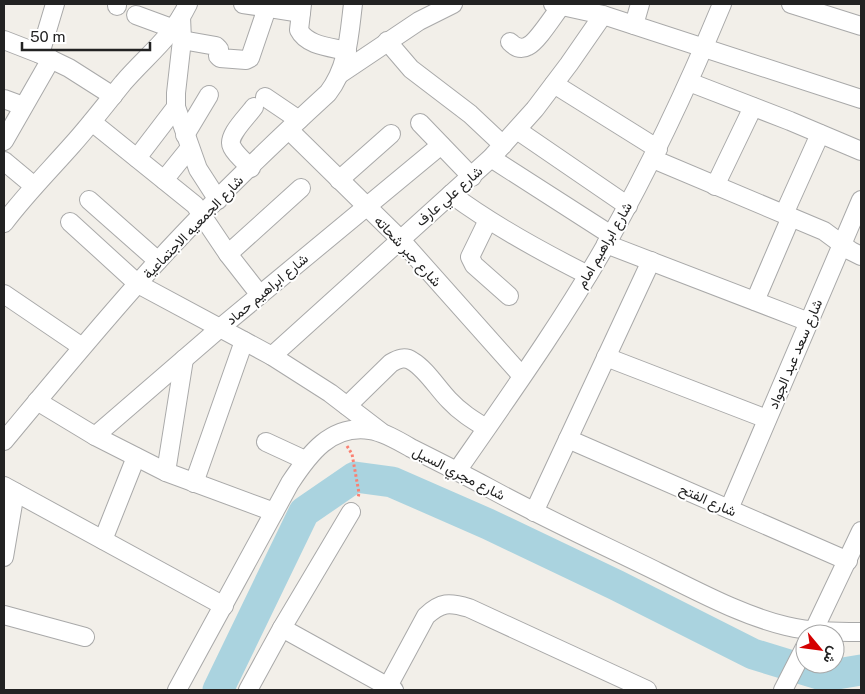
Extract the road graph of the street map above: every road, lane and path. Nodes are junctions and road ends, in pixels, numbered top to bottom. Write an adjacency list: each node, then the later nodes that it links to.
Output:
1 (56, 4): 21 (street)
2 (243, 4): 9 (street)
3 (353, 4): 20 (street, شارع الجمعيه الاجتماعية)
4 (453, 4): 17 (street)
5 (640, 4): 14 (street)
6 (722, 4): 19 (street, شارع ابراهيم امام)
7 (557, 5): 11 (street); 18 (street)
8 (802, 5): 15 (street)
9 (267, 8): 10 (street); 13 (street)
10 (301, 9): 20 (street)
11 (596, 10): 14 (street); 24 (street, شارع علي عارف)
12 (136, 15): 13 (street)
13 (181, 22): 26 (street); 30 (street)
14 (634, 25): 19 (street)
15 (861, 26)
16 (4, 40): 21 (street)
17 (387, 41): 22 (street); 41 (street)
18 (510, 42)
19 (704, 47): 23 (street, شارع ابراهيم امام); 28 (street)
20 (347, 51): 22 (street, شارع الجمعيه الاجتماعية)
21 (46, 56): 26 (street); 29 (street)
22 (340, 74): 34 (street, شارع الجمعيه الاجتماعية)
23 (689, 82): 31 (street); 43 (street, شارع ابراهيم امام)
24 (554, 84): 35 (street, شارع علي عارف); 43 (street)
25 (209, 95): 39 (street)
26 (113, 96): 32 (street)
27 (4, 99): 29 (street)
28 (861, 99)
29 (24, 106): 38 (street)
30 (176, 107): 39 (street); 44 (street)
31 (753, 107): 37 (street); 52 (street)
32 (92, 122): 44 (street); 51 (street)
33 (420, 123): 40 (street)
34 (294, 125): 47 (street, شارع الجمعيه الاجتماعية); 47 (street, شارع جبر شحاته); 50 (street, شارع جبر شحاته)
35 (517, 130): 41 (street, شارع علي عارف); 59 (street)
36 (391, 134): 50 (street)
37 (820, 134): 42 (street); 61 (street)
38 (4, 140)
39 (187, 142): 49 (street); 56 (street)
40 (441, 145): 48 (street); 58 (street, شارع ابراهيم حماد)
41 (503, 145): 45 (street, شارع علي عارف)
42 (861, 151)
43 (655, 154): 52 (street); 59 (street, شارع ابراهيم امام)
44 (137, 158): 49 (street)
45 (491, 158): 48 (street, شارع علي عارف); 66 (street)
46 (4, 160): 51 (street)
47 (250, 168): 56 (street, شارع الجمعيه الاجتماعية)
48 (472, 176): 54 (street, شارع علي عارف)
49 (164, 180): 60 (street)
50 (339, 180): 58 (street, شارع جبر شحاته)
51 (34, 186): 64 (street)
52 (716, 186): 61 (street)
53 (301, 188): 68 (street)
54 (451, 194): 62 (street); 65 (street, شارع علي عارف)
55 (89, 200): 70 (street)
56 (218, 200): 60 (street, شارع الجمعيه الاجتماعية)
57 (861, 200): 67 (street, شارع سعد عبد الجواد)
58 (367, 206): 65 (street, شارع جبر شحاته); 75 (street, شارع ابراهيم حماد)
59 (628, 206): 66 (street, شارع ابراهيم امام)
60 (203, 215): 68 (street); 70 (street, شارع الجمعيه الاجتماعية)
61 (788, 216): 67 (street); 77 (street)
62 (488, 220): 72 (street); 76 (street)
63 (70, 222): 73 (street)
64 (4, 223)
65 (400, 239): 82 (street, شارع علي عارف); 85 (street, شارع جبر شحاته)
66 (609, 240): 71 (street); 72 (street, شارع ابراهيم امام)
67 (842, 244): 69 (street); 78 (street, شارع سعد عبد الجواد)
68 (228, 254): 75 (street)
69 (861, 256)
70 (158, 261): 73 (street, شارع الجمعيه الاجتماعية)
71 (650, 261): 77 (street); 83 (street)
72 (588, 275): 85 (street, شارع ابراهيم امام)
73 (138, 284): 79 (street); 81 (street, شارع الجمعيه الاجتماعية)
74 (4, 294): 81 (street)
75 (260, 294): 79 (street, شارع ابراهيم حماد)
76 (509, 296)
77 (755, 301): 78 (street)
78 (809, 322): 88 (street, شارع سعد عبد الجواد)
79 (220, 328): 80 (street); 84 (street, شارع ابراهيم حماد)
80 (244, 341): 82 (street); 100 (street)
81 (82, 347): 86 (street, شارع الجمعيه الاجتماعية)
82 (272, 356): 87 (street)
83 (606, 357): 88 (street); 92 (street)
84 (184, 359): 91 (street, شارع ابراهيم حماد); 99 (street)
85 (522, 376): 89 (street, شارع ابراهيم امام)
86 (37, 401): 91 (street); 93 (street, شارع الجمعيه الاجتماعية)
87 (347, 406): 89 (street); 90 (street)
88 (767, 419): 103 (street, شارع سعد عبد الجواد)
89 (486, 428): 98 (street, شارع ابراهيم امام)
90 (385, 435): 97 (street, شارع مجري السيل); 98 (street, شارع مجري السيل)
91 (95, 436): 96 (street)
92 (568, 439): 103 (street, شارع الفتح); 106 (street)
93 (4, 441)
94 (266, 442): 97 (street)
95 (352, 454): 102 (path)
96 (136, 457): 99 (street); 108 (street)
97 (305, 460): 104 (street, شارع مجري السيل)
98 (458, 471): 106 (street, شارع مجري السيل)
99 (166, 472): 100 (street)
100 (194, 483): 104 (street)
101 (10, 489): 108 (street); 109 (street)
102 (359, 493)
103 (729, 509): 110 (street, شارع الفتح)
104 (274, 512): 111 (street, شارع مجري السيل)
105 (351, 512): 114 (street)
106 (534, 512): 115 (street, شارع مجري السيل)
107 (861, 531): 110 (street)
108 (103, 540): 111 (street)
109 (4, 556)
110 (848, 561): 113 (street)
111 (224, 606): 121 (street, شارع مجري السيل)
112 (4, 615): 118 (street)
113 (817, 624)
114 (282, 628): 120 (street); 122 (street)
115 (795, 628)
116 (845, 632): 117 (street, شارع مجري السيل)
117 (861, 632)
118 (85, 637)
119 (795, 667): 124 (street)
120 (389, 689): 123 (street)
121 (177, 690)
122 (248, 690)
123 (647, 690)
124 (783, 690)

